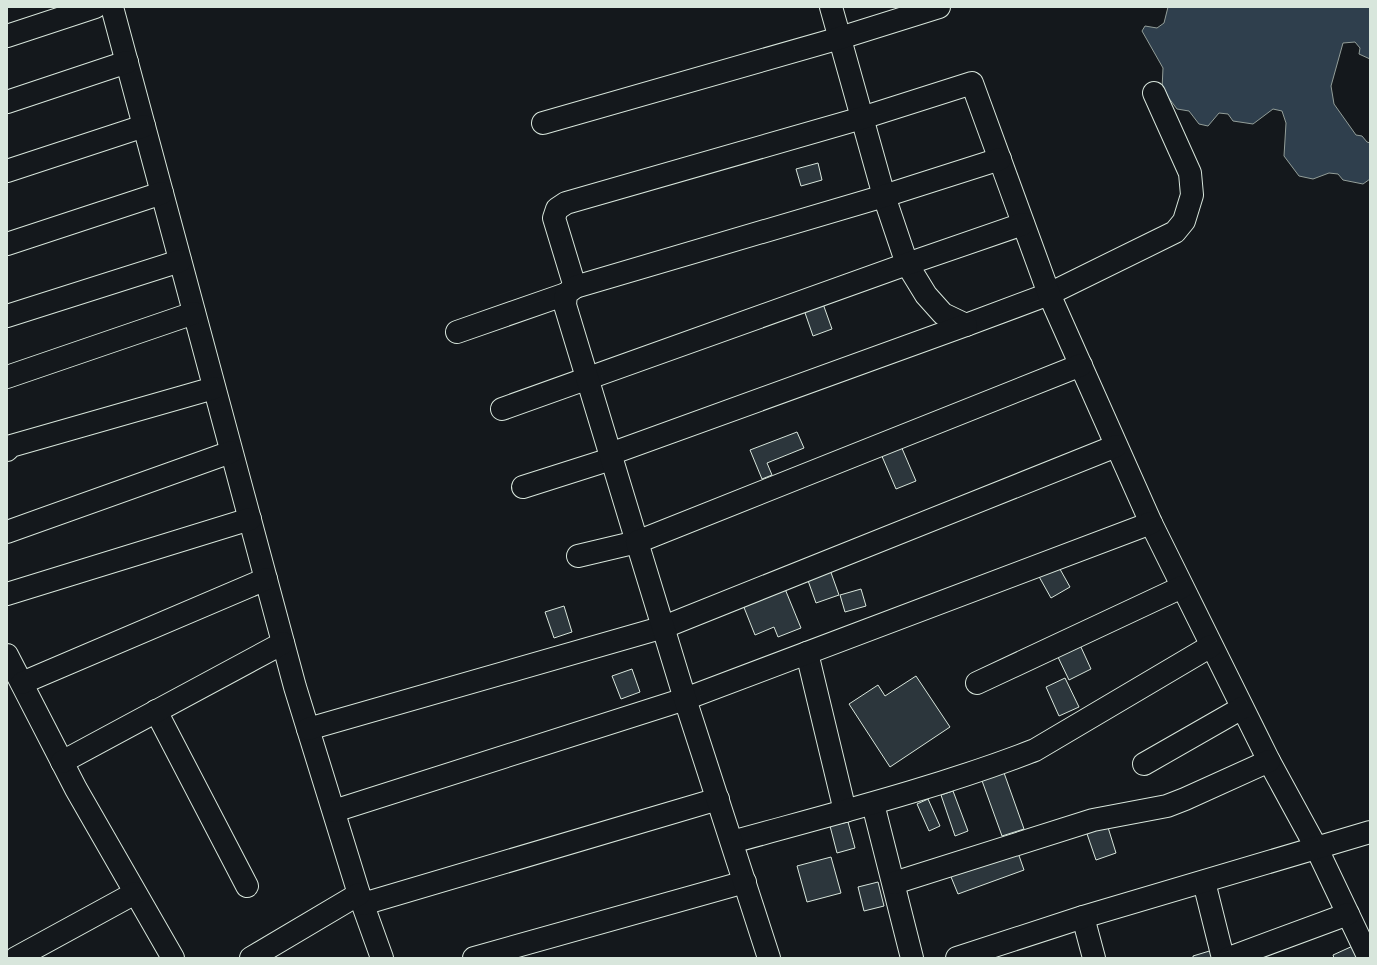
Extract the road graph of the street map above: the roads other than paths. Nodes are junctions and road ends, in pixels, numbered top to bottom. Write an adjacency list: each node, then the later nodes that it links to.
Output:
1 (95, 7): 5 (street)
2 (112, 7): 7 (street)
3 (831, 7): 6 (street)
4 (939, 7): 6 (street)
5 (7, 36)
6 (840, 38): 10 (street); 11 (street)
7 (126, 62): 9 (street); 12 (street)
8 (1154, 93): 22 (street)
9 (7, 102)
10 (862, 118): 13 (street); 16 (street); 21 (street)
11 (543, 123)
12 (144, 126): 14 (street); 15 (street)
13 (1000, 159): 16 (street); 17 (street)
14 (7, 171)
15 (162, 193): 18 (street); 19 (street)
16 (884, 196): 20 (street); 21 (street)
17 (1023, 224): 20 (street); 22 (street)
18 (7, 244)
19 (180, 262): 23 (street); 24 (street)
20 (907, 264): 25 (street); 29 (street)
21 (570, 290): 26 (street); 29 (street)
22 (1049, 294): 25 (street); 27 (street)
23 (194, 313): 28 (street); 30 (street)
24 (7, 316)
25 (966, 325): 35 (street)
26 (457, 332)
27 (1081, 365): 32 (street); 40 (street)
28 (7, 377)
29 (588, 379): 31 (street); 35 (street)
30 (214, 388): 33 (street); 34 (street)
31 (502, 409)
32 (1116, 446): 38 (street); 45 (street)
33 (7, 450)
34 (231, 452): 37 (street); 39 (street)
35 (611, 457): 36 (street); 40 (street)
36 (523, 487)
37 (250, 519): 42 (street); 44 (street)
38 (1151, 523): 43 (street); 48 (street)
39 (7, 532)
40 (637, 542): 41 (street); 45 (street)
41 (578, 556)
42 (266, 579): 46 (street); 50 (street)
43 (1182, 587): 47 (street); 51 (street)
44 (7, 594)
45 (664, 627): 52 (street); 55 (street)
46 (283, 643): 54 (street); 55 (street)
47 (1211, 646): 53 (street); 60 (street)
48 (807, 653): 52 (street); 62 (street)
49 (7, 655): 50 (street)
50 (22, 683): 57 (street)
51 (977, 683)
52 (685, 699): 59 (street); 61 (street)
53 (1242, 708): 56 (street); 58 (street)
54 (156, 711): 57 (street); 69 (street)
55 (308, 730): 61 (street)
56 (1269, 761): 65 (street); 68 (street)
57 (62, 762): 70 (street)
58 (1144, 764)
59 (718, 799): 64 (street); 71 (street)
60 (873, 804): 62 (street); 68 (street)
61 (334, 811): 71 (street)
62 (845, 811): 64 (street)
63 (1370, 832): 65 (street)
64 (732, 842): 66 (street)
65 (1317, 849): 67 (street); 72 (street)
66 (745, 882): 78 (street); 79 (street)
67 (1204, 882): 73 (street); 83 (street)
68 (894, 883): 80 (street)
69 (247, 886)
70 (135, 892): 74 (street); 75 (street)
71 (361, 899): 76 (street); 77 (street)
72 (1348, 914): 84 (street); 85 (street)
73 (1083, 917): 81 (street); 82 (street)
74 (16, 958)
75 (173, 958)
76 (251, 958)
77 (382, 958)
78 (474, 958)
79 (769, 958)
80 (912, 958)
81 (957, 958)
82 (1094, 958)
83 (1223, 958)
84 (1229, 958)
85 (1369, 958)

